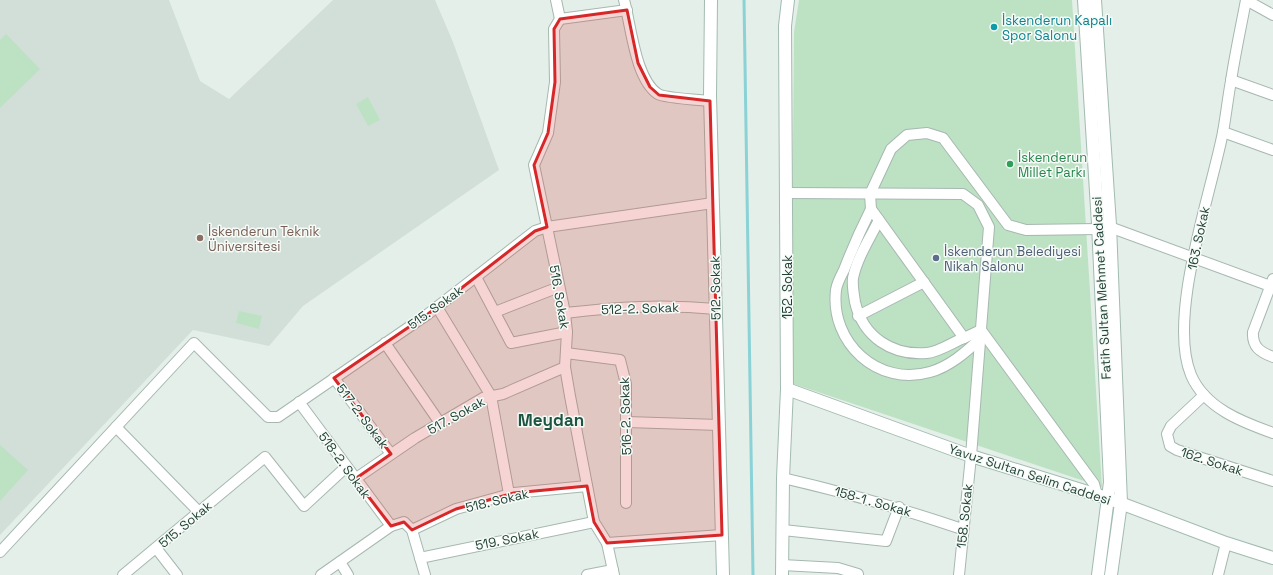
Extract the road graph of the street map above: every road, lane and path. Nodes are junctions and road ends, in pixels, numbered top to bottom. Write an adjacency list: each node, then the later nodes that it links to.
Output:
1 (556, 0): 9 (street)
2 (712, 0): 12 (street, 512. Sokak)
3 (788, 0): 15 (street, 152. Sokak)
4 (1084, 0): 20 (street, Fatih Sultan Mehmet Caddesi)
5 (1096, 0): 20 (street, Fatih Sultan Mehmet Caddesi)
6 (1246, 0): 8 (street); 10 (street, 163. Sokak)
7 (626, 5): 9 (street); 12 (street)
8 (1273, 15)
9 (560, 19): 21 (street, 516. Sokak)
10 (1231, 80): 11 (street); 13 (street, 163. Sokak)
11 (1273, 95)
12 (710, 101): 17 (street, 512. Sokak)
13 (1223, 132): 14 (street); 22 (street, 163. Sokak)
14 (1273, 150)
15 (787, 193): 16 (street, 158. Sokak); 40 (street, 152. Sokak)
16 (870, 194): 18 (street); 20 (street); 33 (street, 158. Sokak)
17 (713, 203): 21 (street, 515. Sokak); 28 (street, 512. Sokak)
18 (871, 209): 19 (street); 33 (street)
19 (879, 220): 24 (street); 31 (street)
20 (1102, 226): 22 (street); 57 (street, Fatih Sultan Mehmet Caddesi); 59 (street, Fatih Sultan Mehmet Caddesi)
21 (547, 227): 23 (street, 515. Sokak); 26 (street, 516. Sokak)
22 (1193, 258): 25 (street); 41 (street, 163. Sokak)
23 (476, 277): 27 (street, 515. Sokak); 29 (street)
24 (924, 282): 31 (street); 34 (street)
25 (1272, 284): 37 (street)
26 (559, 287): 29 (street); 30 (street, 516. Sokak)
27 (437, 307): 35 (street, 515. Sokak); 42 (street)
28 (716, 309): 30 (street, 512-2. Sokak); 46 (street, 512. Sokak)
29 (495, 312): 32 (street)
30 (565, 313): 32 (street, 516. Sokak)
31 (858, 316): 34 (street)
32 (567, 332): 36 (street, 516. Sokak)
33 (981, 334): 34 (street); 50 (street, 158. Sokak); 57 (street)
34 (964, 338)
35 (385, 343): 39 (street, 515. Sokak); 45 (street)
36 (566, 353): 38 (street, 516. Sokak); 44 (street, 516-2. Sokak)
37 (1273, 357)
38 (565, 367): 42 (street, 517. Sokak); 55 (street, 516. Sokak)
39 (334, 378): 43 (street, 515. Sokak); 49 (street, 517-2. Sokak)
40 (788, 389): 50 (street, Yavuz Sultan Selim Caddesi); 52 (street, 152. Sokak)
41 (1204, 395): 48 (street, 163. Sokak); 54 (street, 162. Sokak)
42 (490, 396): 45 (street, 517. Sokak); 56 (street)
43 (299, 402): 47 (street, 515. Sokak); 51 (street, 518-2. Sokak)
44 (626, 422): 46 (street); 58 (street, 516-2. Sokak)
45 (440, 423): 49 (street, 517. Sokak)
46 (719, 425): 67 (street, 512. Sokak)
47 (116, 427): 61 (street); 71 (street)
48 (1273, 433)
49 (391, 454): 53 (street, 517. Sokak)
50 (971, 456): 57 (street, Yavuz Sultan Selim Caddesi); 64 (street, 158. Sokak)
51 (346, 467): 53 (street, 518-2. Sokak); 61 (street, 515. Sokak)
52 (783, 478): 60 (street, 158-1 . Sokak); 66 (street, 152. Sokak)
53 (355, 479): 63 (street, 518-2. Sokak)
54 (1273, 481)
55 (587, 486): 56 (street, 518. Sokak); 62 (street, 516. Sokak)
56 (509, 494): 65 (street, 518. Sokak)
57 (1102, 496): 59 (street, Yavuz Sultan Selim Caddesi); 86 (street, Fatih Sultan Mehmet Caddesi)
58 (626, 503)
59 (1121, 503): 69 (street, Yavuz Sultan Selim Caddesi); 87 (street, Fatih Sultan Mehmet Caddesi)
60 (899, 507): 64 (street, 158-1 . Sokak); 66 (street)
61 (199, 512): 70 (street, 515. Sokak)
62 (594, 522): 68 (street, 516. Sokak); 72 (street, 519. Sokak)
63 (391, 526): 65 (street); 74 (street)
64 (962, 529): 85 (street, 158. Sokak)
65 (412, 530): 72 (street)
66 (782, 530): 75 (street, 152. Sokak)
67 (722, 535): 68 (street); 84 (street, 512. Sokak)
68 (607, 543): 76 (street, 516. Sokak)
69 (1226, 543): 73 (street, Yavuz Sultan Selim Caddesi); 88 (street)
70 (156, 548): 78 (street, 515. Sokak); 79 (street)
71 (0, 552)
72 (420, 558): 82 (street)
73 (1273, 558)
74 (340, 562): 80 (street); 81 (street)
75 (782, 570): 77 (street)
76 (613, 572): 83 (street)
77 (858, 574)
78 (123, 575)
79 (177, 575)
80 (321, 575)
81 (348, 575)
82 (425, 575)
83 (587, 575)
84 (723, 575)
85 (959, 575)
86 (1098, 575)
87 (1111, 575)
88 (1218, 575)

